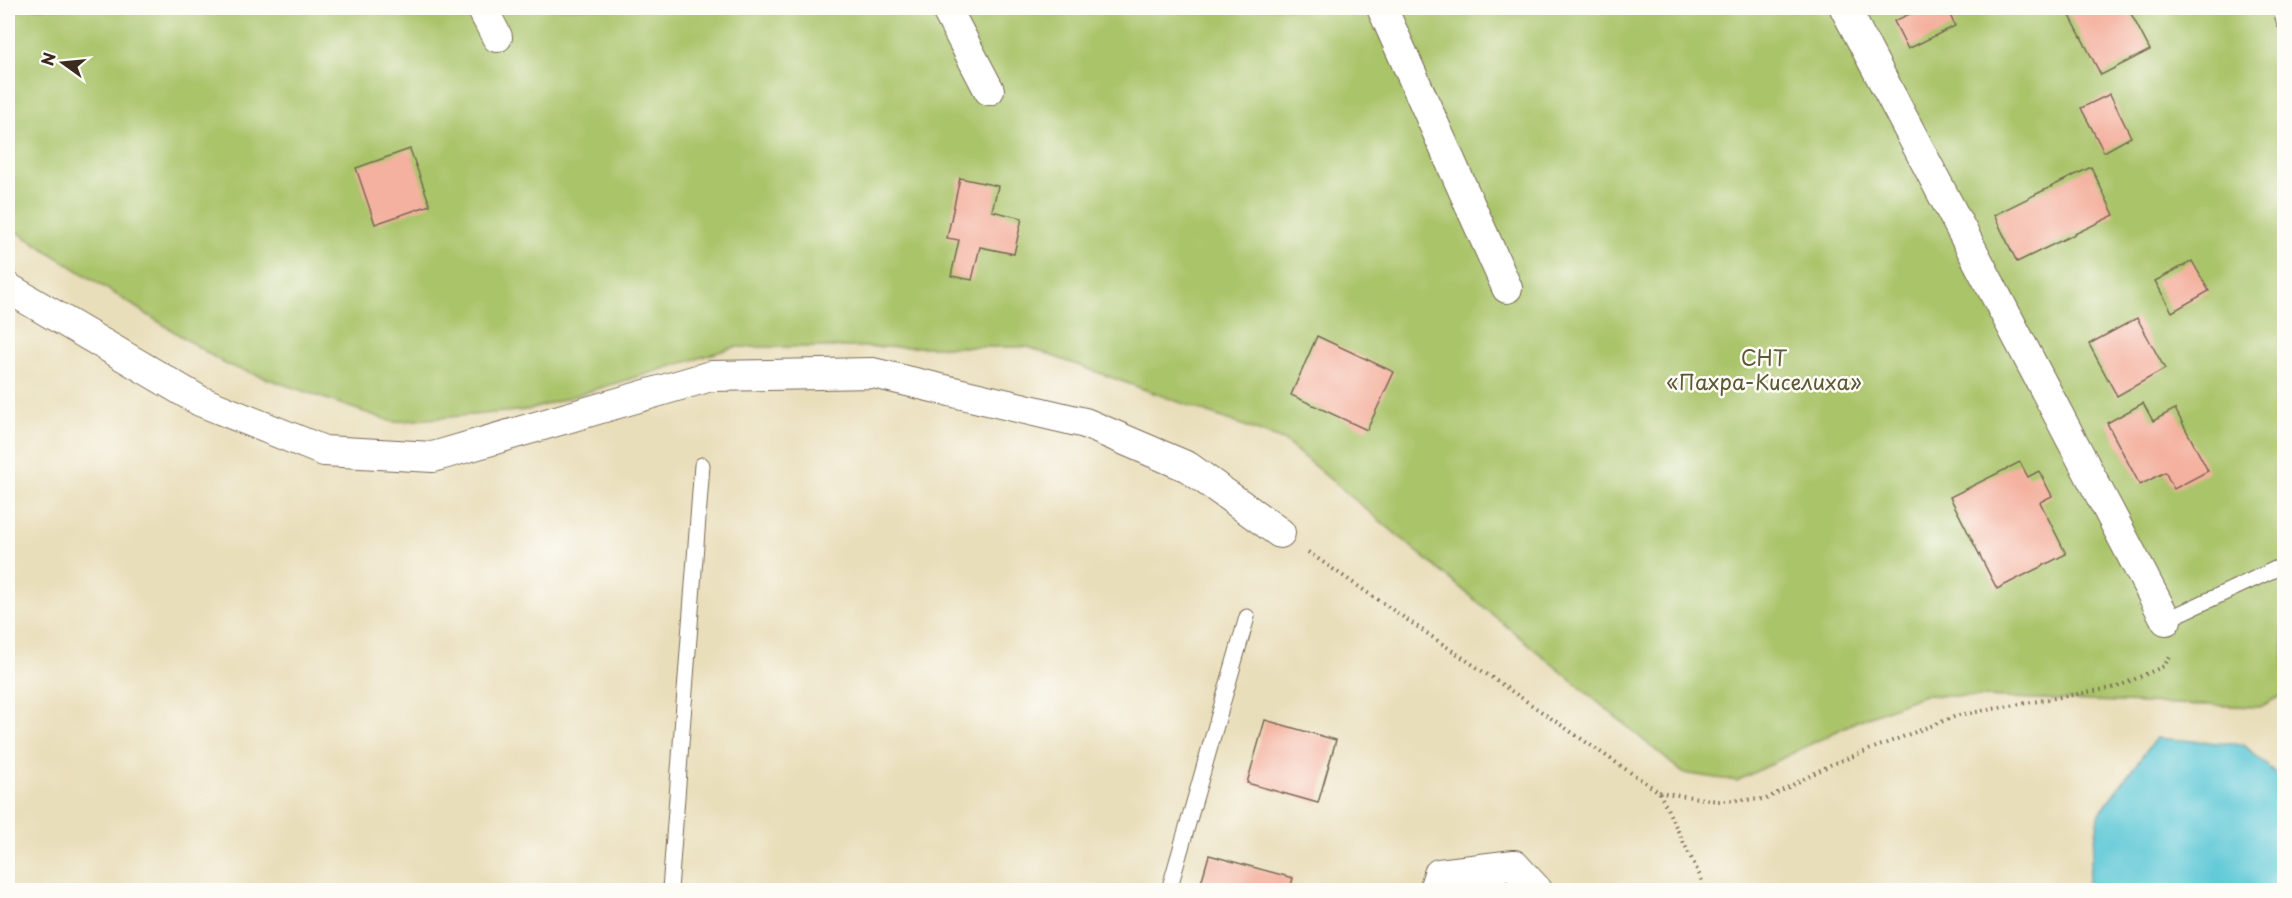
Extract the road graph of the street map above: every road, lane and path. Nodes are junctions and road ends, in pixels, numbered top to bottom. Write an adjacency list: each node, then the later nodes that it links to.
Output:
1 (482, 8): 7 (street)
2 (946, 8): 8 (street)
3 (1382, 8): 10 (street)
4 (1845, 8): 15 (street)
5 (2281, 8): 6 (lane)
6 (2284, 22)
7 (496, 38)
8 (989, 90)
9 (8, 288): 12 (street)
10 (1507, 288)
11 (702, 465): 17 (lane)
12 (1280, 533): 16 (path)
13 (2284, 565): 15 (lane)
14 (1247, 617): 18 (lane)
15 (2166, 620): 16 (path)
16 (1659, 792): 21 (path)
17 (670, 891)
18 (1169, 891)
19 (1434, 891): 20 (street)
20 (1537, 891)
21 (1704, 891)

